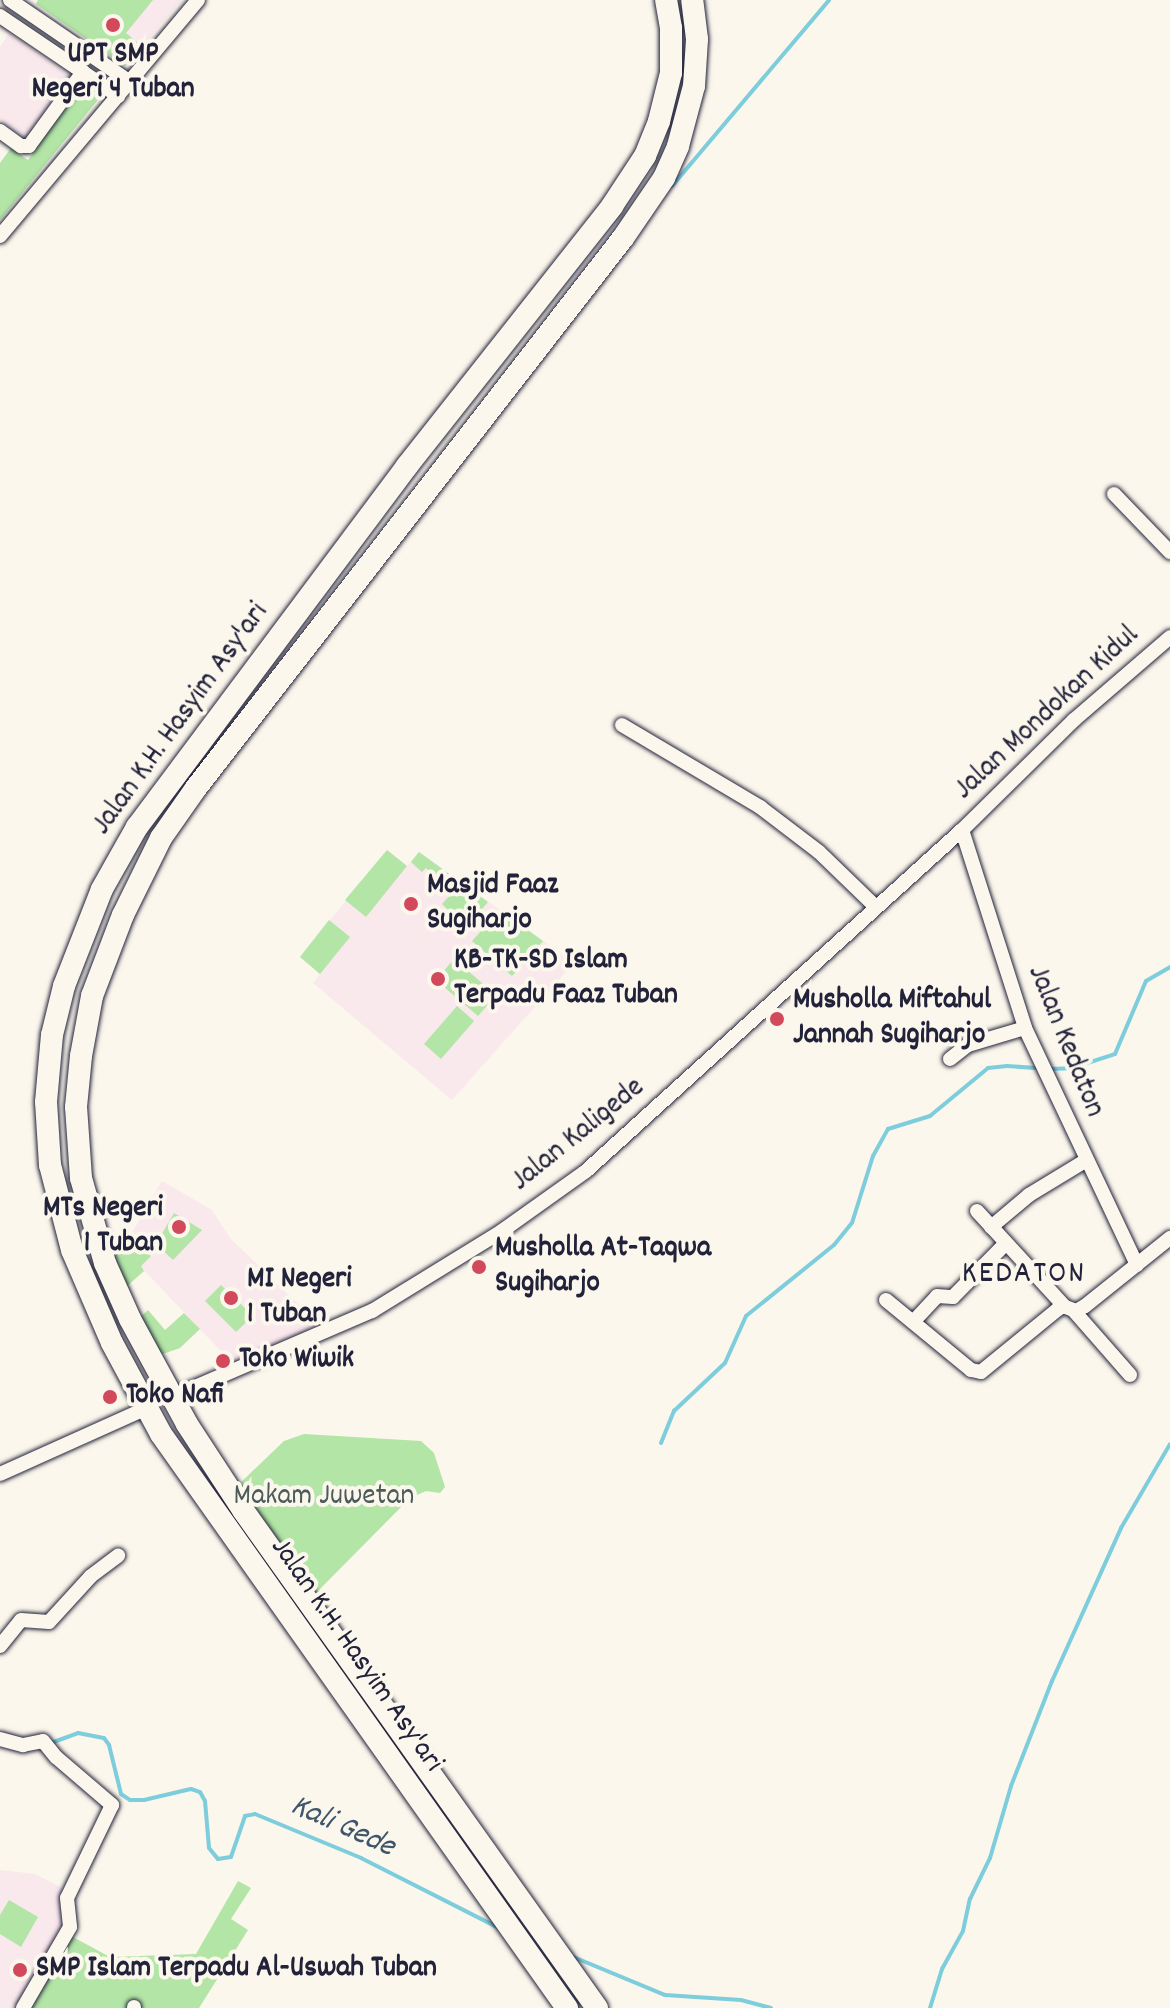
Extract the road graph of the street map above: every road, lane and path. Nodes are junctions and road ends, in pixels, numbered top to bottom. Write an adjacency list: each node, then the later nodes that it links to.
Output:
1 (198, 0): 7 (street)
2 (666, 0): 8 (highway, Jalan K.H. Hasyim Asy'ari)
3 (692, 0): 9 (highway, Jalan K.H. Hasyim Asy'ari)
4 (17, 2): 5 (street); 7 (street)
5 (3, 23): 6 (street)
6 (83, 72): 10 (street); 11 (street)
7 (130, 82): 10 (street)
8 (669, 82): 9 (highway); 16 (highway, Jalan K.H. Hasyim Asy'ari)
9 (694, 86): 14 (highway, Jalan K.H. Hasyim Asy'ari)
10 (118, 96): 12 (street)
11 (3, 139)
12 (0, 236)
13 (1114, 494): 15 (street)
14 (399, 527): 16 (highway); 18 (highway, Jalan K.H. Hasyim Asy'ari)
15 (1170, 552)
16 (280, 634): 20 (highway, Jalan K.H. Hasyim Asy'ari)
17 (1170, 637): 21 (street, Jalan Mondokan Kidul)
18 (280, 680): 20 (highway); 35 (highway, Jalan K.H. Hasyim Asy'ari)
19 (622, 725): 22 (street)
20 (171, 778): 36 (highway, Jalan K.H. Hasyim Asy'ari)
21 (962, 830): 22 (street, Jalan Kaligede); 23 (street, Jalan Kedaton)
22 (875, 906): 35 (street, Jalan Kaligede)
23 (1025, 1028): 24 (street); 25 (street, Jalan Kedaton)
24 (950, 1059)
25 (1085, 1161): 27 (street); 30 (street, Jalan Kedaton)
26 (977, 1211): 27 (street)
27 (991, 1227): 29 (street)
28 (1170, 1238): 30 (street)
29 (1005, 1244): 32 (street); 33 (street)
30 (1137, 1265): 32 (street)
31 (886, 1300): 33 (street)
32 (1070, 1309): 33 (street); 34 (street)
33 (913, 1322)
34 (1130, 1375)
35 (172, 1397): 38 (highway, Jalan K.H. Hasyim Asy'ari)
36 (147, 1408): 37 (street); 40 (highway, Jalan K.H. Hasyim Asy'ari)
37 (0, 1474)
38 (243, 1510): 40 (highway); 45 (highway, Jalan K.H. Hasyim Asy'ari)
39 (118, 1556): 41 (street)
40 (312, 1644): 44 (highway, Jalan K.H. Hasyim Asy'ari)
41 (0, 1646)
42 (0, 1739): 43 (street)
43 (23, 2008)
44 (567, 2008)
45 (597, 2008)

